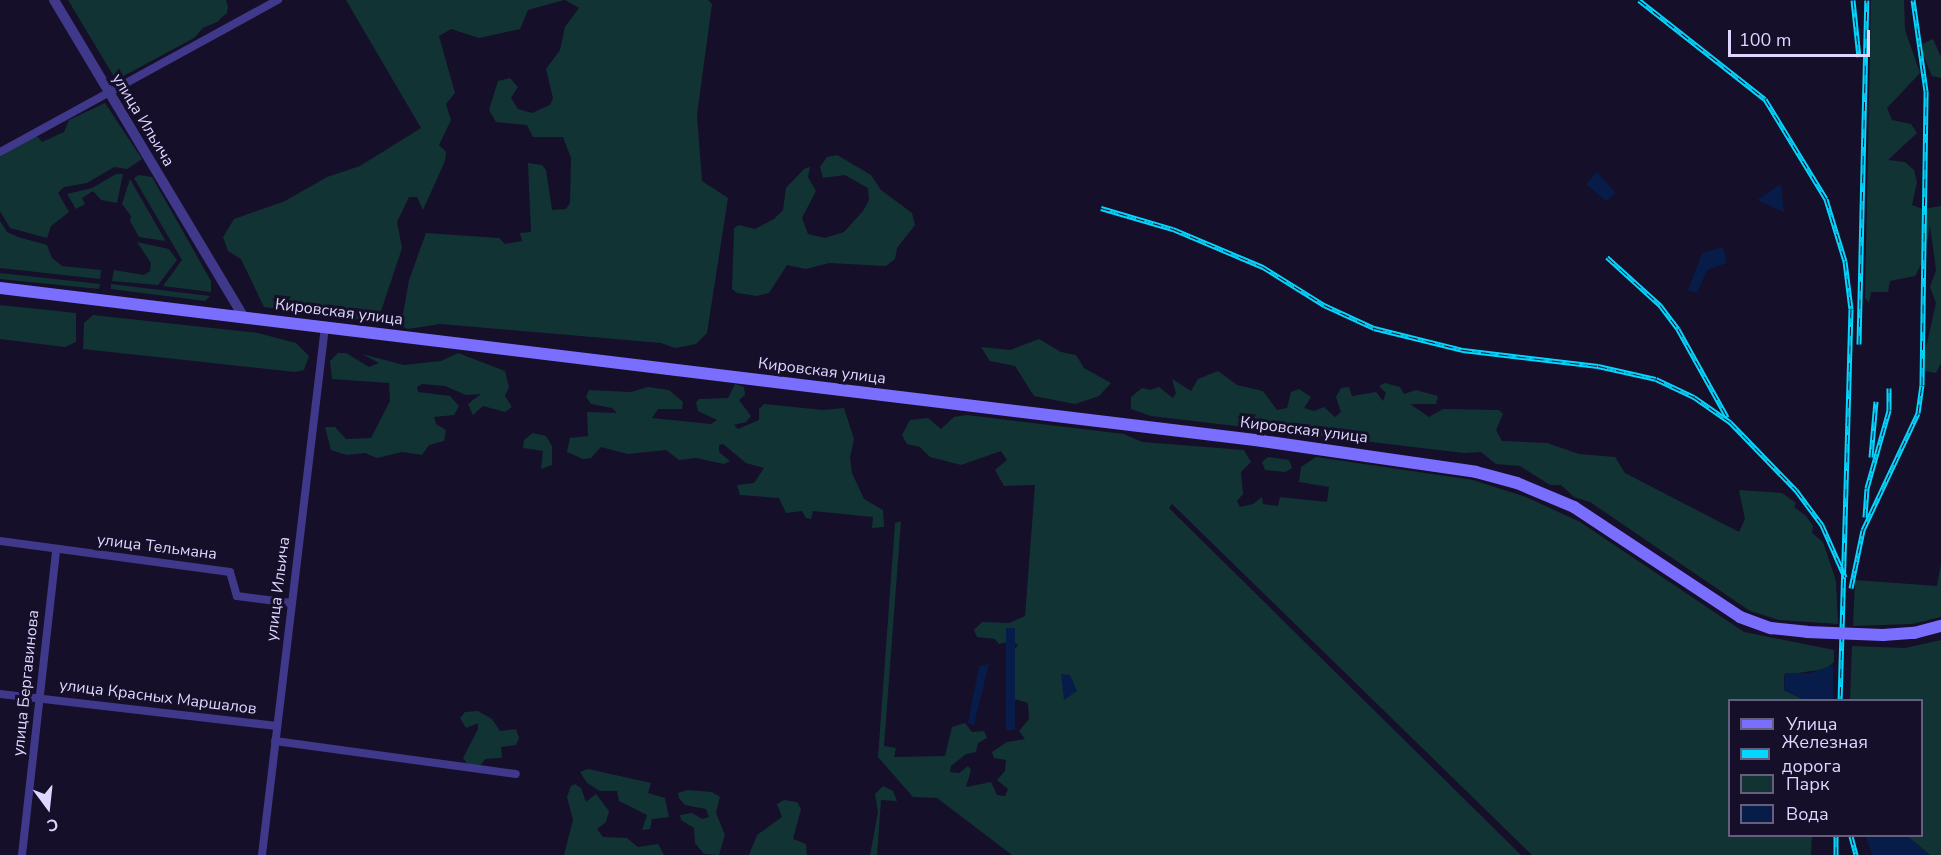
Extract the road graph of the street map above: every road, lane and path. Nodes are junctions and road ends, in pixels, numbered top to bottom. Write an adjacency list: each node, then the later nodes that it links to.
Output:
1 (54, 0): 3 (street, улица Ильича)
2 (278, 0): 3 (street)
3 (110, 94): 4 (street); 6 (street, улица Ильича)
4 (0, 152)
5 (0, 288): 6 (main road, Кировская улица)
6 (243, 317): 7 (main road, Кировская улица)
7 (325, 327): 10 (street, улица Ильича); 11 (main road, Кировская улица, bridge)
8 (0, 541): 9 (street, улица Тельмана)
9 (56, 550): 10 (street, улица Тельмана); 13 (street, улица Бергавинова)
10 (292, 603): 14 (street, улица Ильича)
11 (1941, 626)
12 (0, 694): 13 (street, улица Красных Маршалов)
13 (39, 699): 14 (street, улица Красных Маршалов); 17 (street, улица Бергавинова)
14 (277, 726): 15 (street, улица Ильича)
15 (275, 741): 16 (street); 18 (street, улица Ильича)
16 (516, 774)
17 (22, 855)
18 (262, 855)

